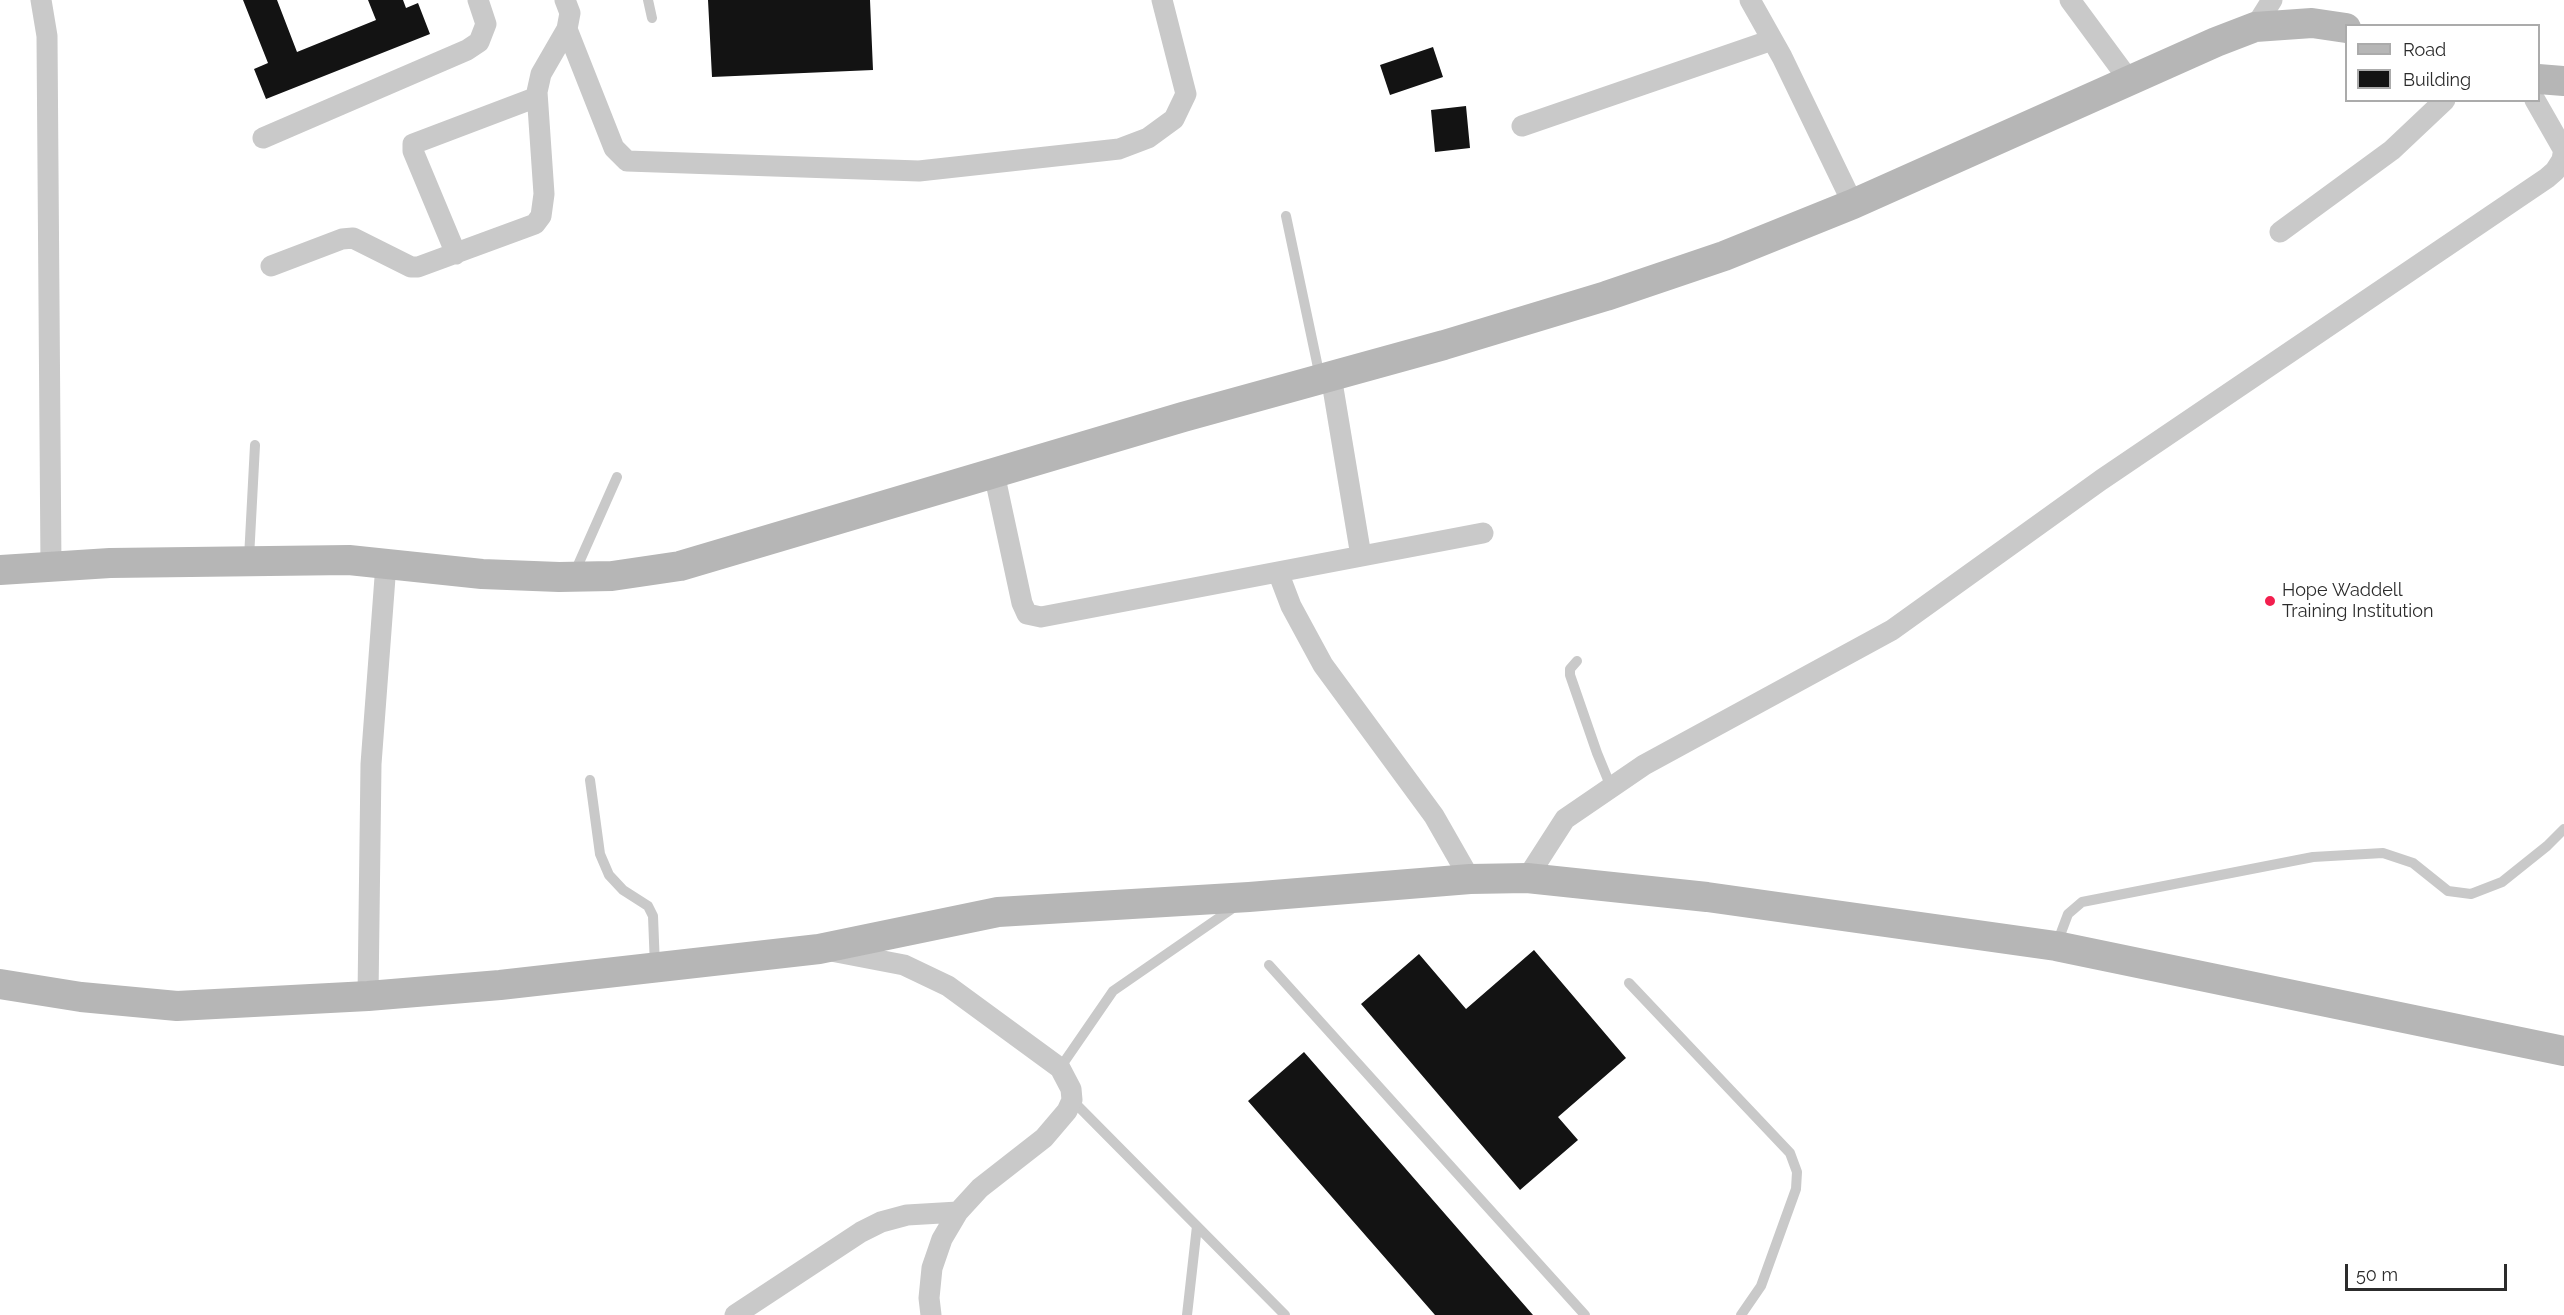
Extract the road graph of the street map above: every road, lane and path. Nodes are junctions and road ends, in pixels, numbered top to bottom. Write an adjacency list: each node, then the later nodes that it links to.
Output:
1 (41, 0): 36 (street)
2 (478, 0): 21 (street)
3 (565, 0): 12 (street)
4 (648, 0): 9 (lane)
5 (1162, 0): 12 (street)
6 (1750, 0): 13 (street)
7 (2070, 0): 15 (street)
8 (2272, 0): 10 (street)
9 (652, 18)
10 (2254, 27): 11 (street); 15 (street)
11 (2345, 28)
12 (567, 29): 17 (street)
13 (1772, 40): 20 (street); 23 (street)
14 (2540, 79): 16 (street)
15 (2129, 81): 23 (street)
16 (2564, 81)
17 (537, 97): 26 (street); 26 (street)
18 (2443, 102): 25 (street)
19 (2536, 102): 22 (street)
20 (1522, 126)
21 (263, 138)
22 (2564, 149): 42 (street)
23 (1853, 204): 28 (street)
24 (1286, 216): 28 (lane)
25 (2280, 232)
26 (456, 254): 27 (street)
27 (271, 266)
28 (1326, 377): 30 (street); 33 (street)
29 (255, 445): 34 (lane)
30 (994, 473): 38 (street); 39 (street)
31 (617, 477): 39 (lane)
32 (1483, 533): 33 (street)
33 (1361, 556): 38 (street)
34 (249, 562): 35 (street); 36 (street)
35 (386, 564): 39 (street); 53 (street)
36 (51, 567): 37 (street)
37 (0, 570)
38 (1278, 572): 45 (street)
39 (573, 577)
40 (1577, 661): 42 (lane)
41 (590, 780): 50 (lane)
42 (1611, 787): 44 (street)
43 (2564, 829): 47 (lane)
44 (1527, 878): 45 (street); 47 (street)
45 (1470, 879): 46 (street)
46 (1249, 897): 48 (street); 55 (lane)
47 (2056, 946): 54 (street)
48 (819, 949): 50 (street); 55 (street)
49 (1269, 965): 63 (lane)
50 (655, 967): 53 (street)
51 (1629, 983): 64 (lane)
52 (0, 984): 53 (street)
53 (368, 996)
54 (2564, 1051)
55 (1060, 1068): 56 (street)
56 (1072, 1100): 57 (street); 58 (lane)
57 (958, 1212): 59 (street); 60 (street)
58 (1197, 1226): 61 (lane); 62 (lane)
59 (735, 1315)
60 (931, 1315)
61 (1187, 1315)
62 (1285, 1315)
63 (1585, 1315)
64 (1742, 1315)

